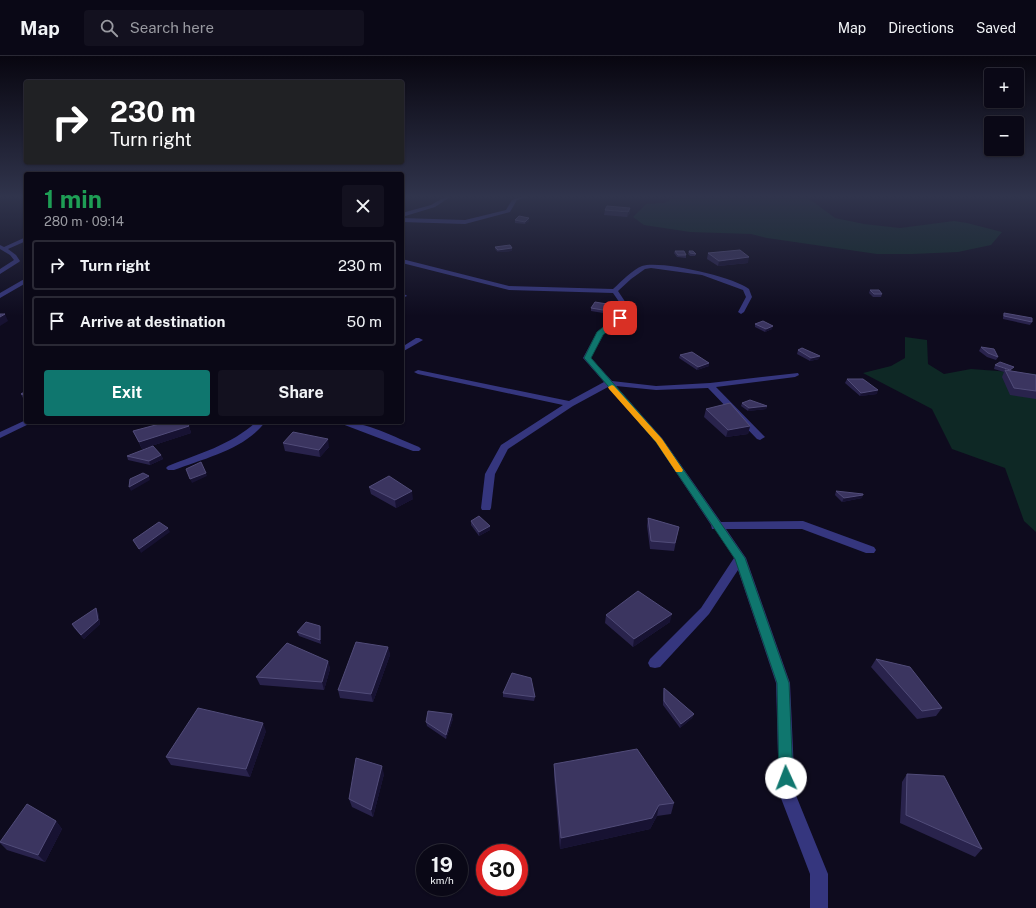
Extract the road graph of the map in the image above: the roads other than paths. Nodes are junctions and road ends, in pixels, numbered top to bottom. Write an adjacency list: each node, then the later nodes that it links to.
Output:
1 (24, 240): 2 (street)
2 (2, 248): 4 (street)
3 (404, 262): 9 (street)
4 (0, 272)
5 (24, 281): 7 (street)
6 (24, 286): 7 (street)
7 (11, 288): 8 (street); 10 (street)
8 (0, 289)
9 (615, 291): 11 (street); 16 (street)
10 (0, 296)
11 (741, 312)
12 (419, 340): 13 (street)
13 (404, 349)
14 (418, 372): 18 (street)
15 (795, 375): 17 (street)
16 (608, 383): 17 (street); 18 (street); 27 (street)
17 (710, 385): 23 (street)
18 (570, 404): 26 (street)
19 (25, 424): 22 (street)
20 (259, 424): 25 (street)
21 (351, 424): 24 (street)
22 (0, 435)
23 (760, 438)
24 (416, 449)
25 (171, 468)
26 (486, 508)
27 (716, 526): 28 (street); 29 (street)
28 (870, 550)
29 (740, 558): 30 (street); 31 (street)
30 (655, 663)
31 (819, 908)

